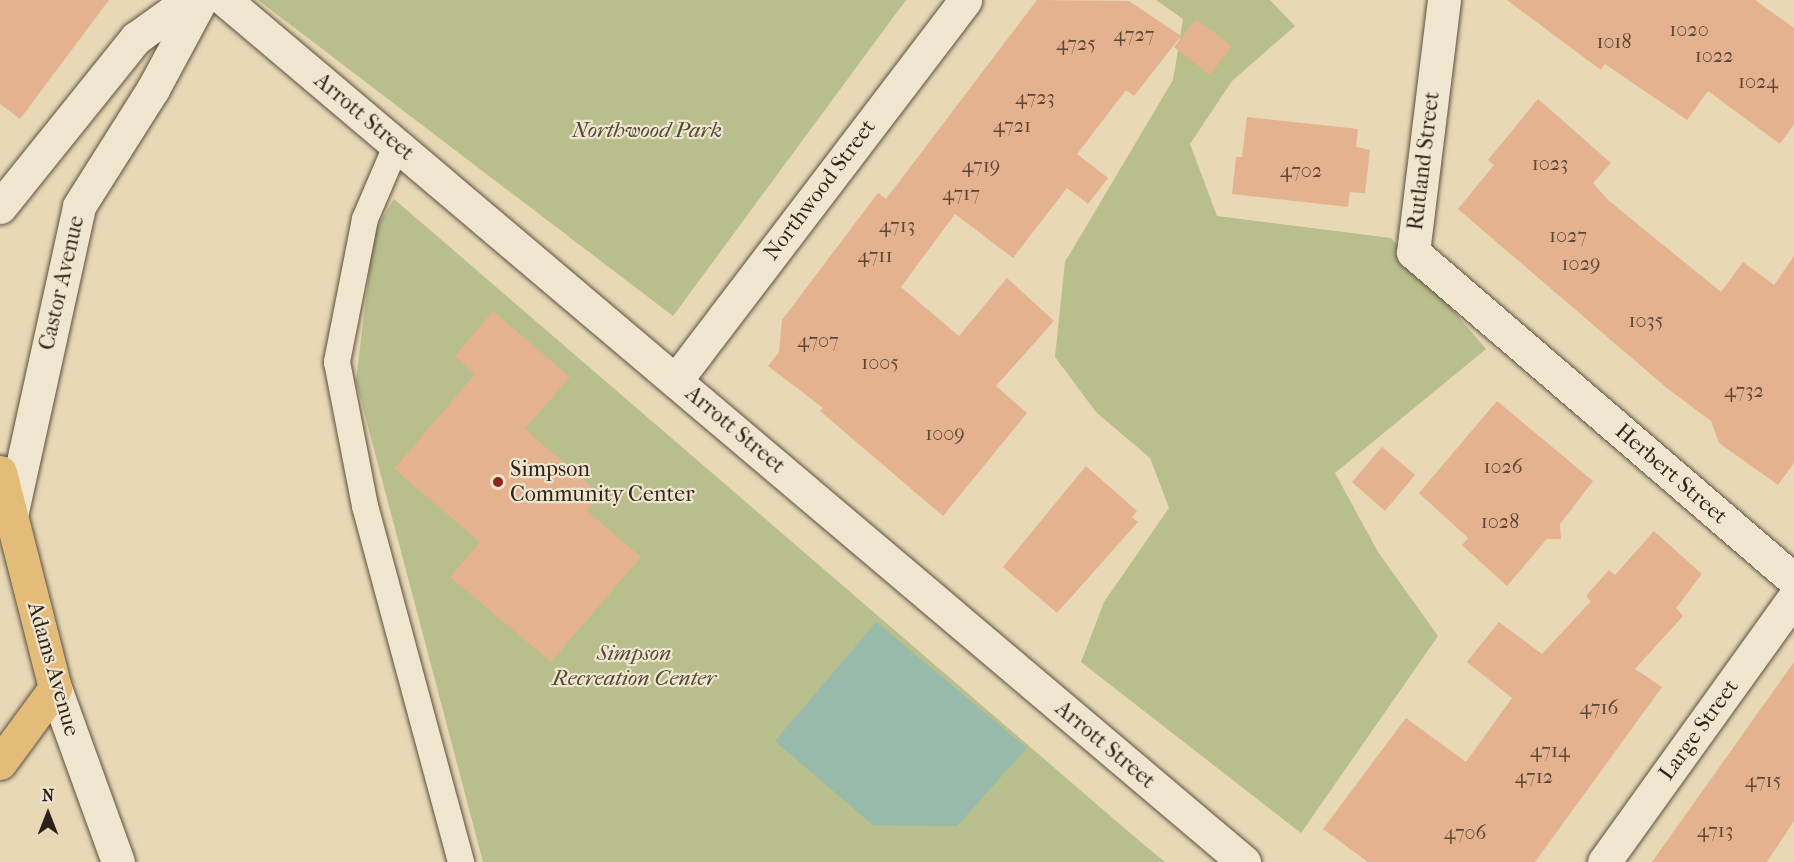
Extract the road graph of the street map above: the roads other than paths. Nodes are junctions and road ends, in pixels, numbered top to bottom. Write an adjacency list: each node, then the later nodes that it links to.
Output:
1 (189, 0): 7 (street)
2 (201, 0): 11 (street, Castor Avenue)
3 (225, 0): 6 (street, Arrott Street)
4 (965, 0): 9 (street, Northwood Street)
5 (1444, 0): 8 (street, Rutland Street)
6 (397, 144): 9 (street, Arrott Street); 18 (lane)
7 (0, 207)
8 (1549, 368): 13 (street, Herbert Street)
9 (676, 380): 19 (street, Arrott Street)
10 (0, 472): 11 (main road, Adams Avenue)
11 (11, 516): 12 (main road, Castor Avenue); 15 (main road, Adams Avenue)
12 (0, 560)
13 (1794, 580)
14 (1794, 598): 20 (street, Large Street)
15 (55, 688): 16 (main road); 17 (street, Adams Avenue)
16 (0, 763)
17 (118, 862)
18 (461, 862)
19 (1244, 862)
20 (1604, 862)

